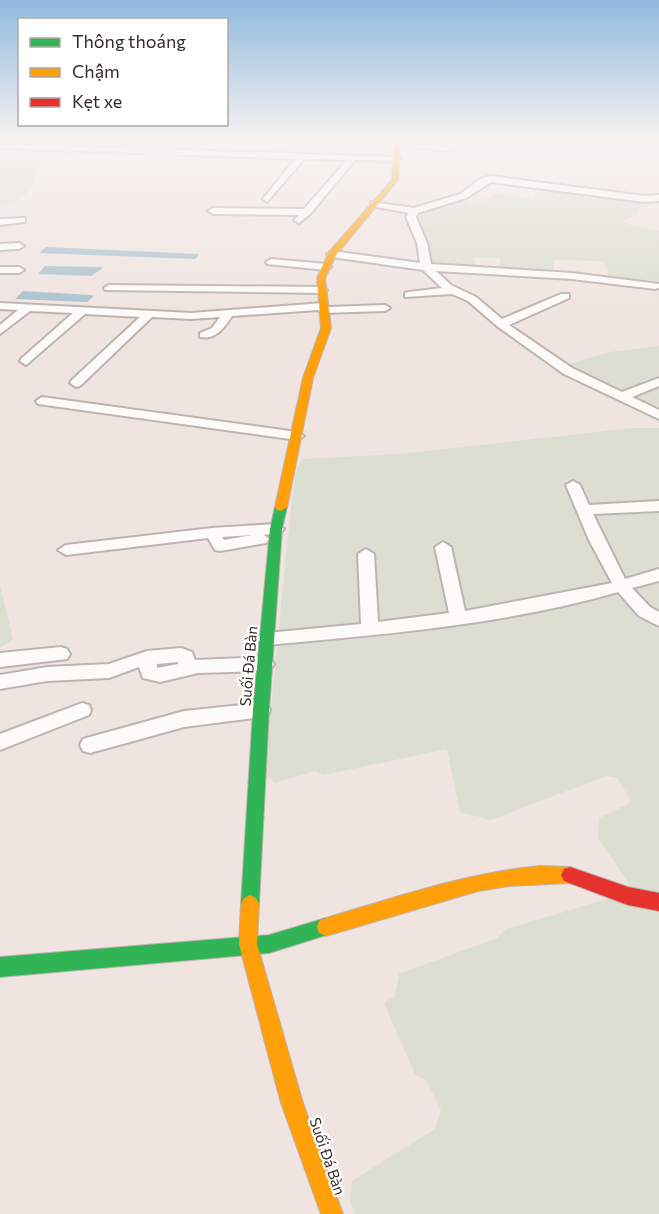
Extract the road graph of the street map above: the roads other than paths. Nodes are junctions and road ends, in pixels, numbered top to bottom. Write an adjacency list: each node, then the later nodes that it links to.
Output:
1 (319, 198): 9 (street)
2 (380, 198): 6 (street)
3 (458, 198): 8 (street)
4 (638, 198): 5 (street)
5 (659, 198)
6 (374, 204): 8 (street); 15 (street)
7 (213, 211): 9 (street)
8 (414, 211): 17 (street)
9 (307, 212): 12 (street)
10 (22, 220): 11 (street)
11 (0, 222)
12 (297, 222)
13 (19, 246): 14 (street)
14 (0, 247)
15 (329, 260): 16 (street); 17 (street); 22 (street, Suối Đá Bàn)
16 (271, 262)
17 (426, 267): 20 (street); 23 (street)
18 (0, 270): 19 (street)
19 (19, 270)
20 (655, 286)
21 (109, 288): 22 (street)
22 (322, 290): 28 (street, Suối Đá Bàn)
23 (456, 290): 24 (street); 33 (street)
24 (409, 295)
25 (565, 296): 33 (street)
26 (0, 306): 27 (street)
27 (29, 306): 30 (street); 34 (street)
28 (323, 308): 29 (street); 32 (street); 42 (street, Suối Đá Bàn)
29 (385, 308)
30 (81, 312): 31 (street); 36 (street)
31 (149, 314): 32 (street); 38 (street)
32 (227, 315): 35 (street)
33 (501, 324): 39 (street)
34 (0, 331)
35 (204, 335)
36 (26, 361)
37 (659, 382): 39 (street)
38 (76, 383)
39 (621, 397): 41 (street)
40 (42, 401): 42 (street)
41 (659, 415)
42 (297, 436): 46 (street, Suối Đá Bàn)
43 (573, 486): 45 (street)
44 (659, 506): 45 (street)
45 (584, 510): 51 (street)
46 (276, 533): 48 (street); 55 (street, Suối Đá Bàn)
47 (444, 547): 52 (street)
48 (66, 550)
49 (366, 555): 54 (street)
50 (659, 575): 51 (street)
51 (622, 586): 52 (street); 53 (street)
52 (458, 616): 54 (street)
53 (659, 620)
54 (370, 630): 55 (street)
55 (267, 639): 58 (street, Suối Đá Bàn)
56 (61, 654): 57 (street)
57 (0, 660)
58 (265, 664): 59 (street); 61 (street, Suối Đá Bàn)
59 (0, 682)
60 (82, 710): 62 (street)
61 (261, 710): 63 (street); 65 (street, Suối Đá Bàn)
62 (0, 742)
63 (90, 745)
64 (659, 902): 65 (street)
65 (248, 944): 66 (street); 67 (street, Suối Đá Bàn)
66 (0, 967)
67 (332, 1214)

